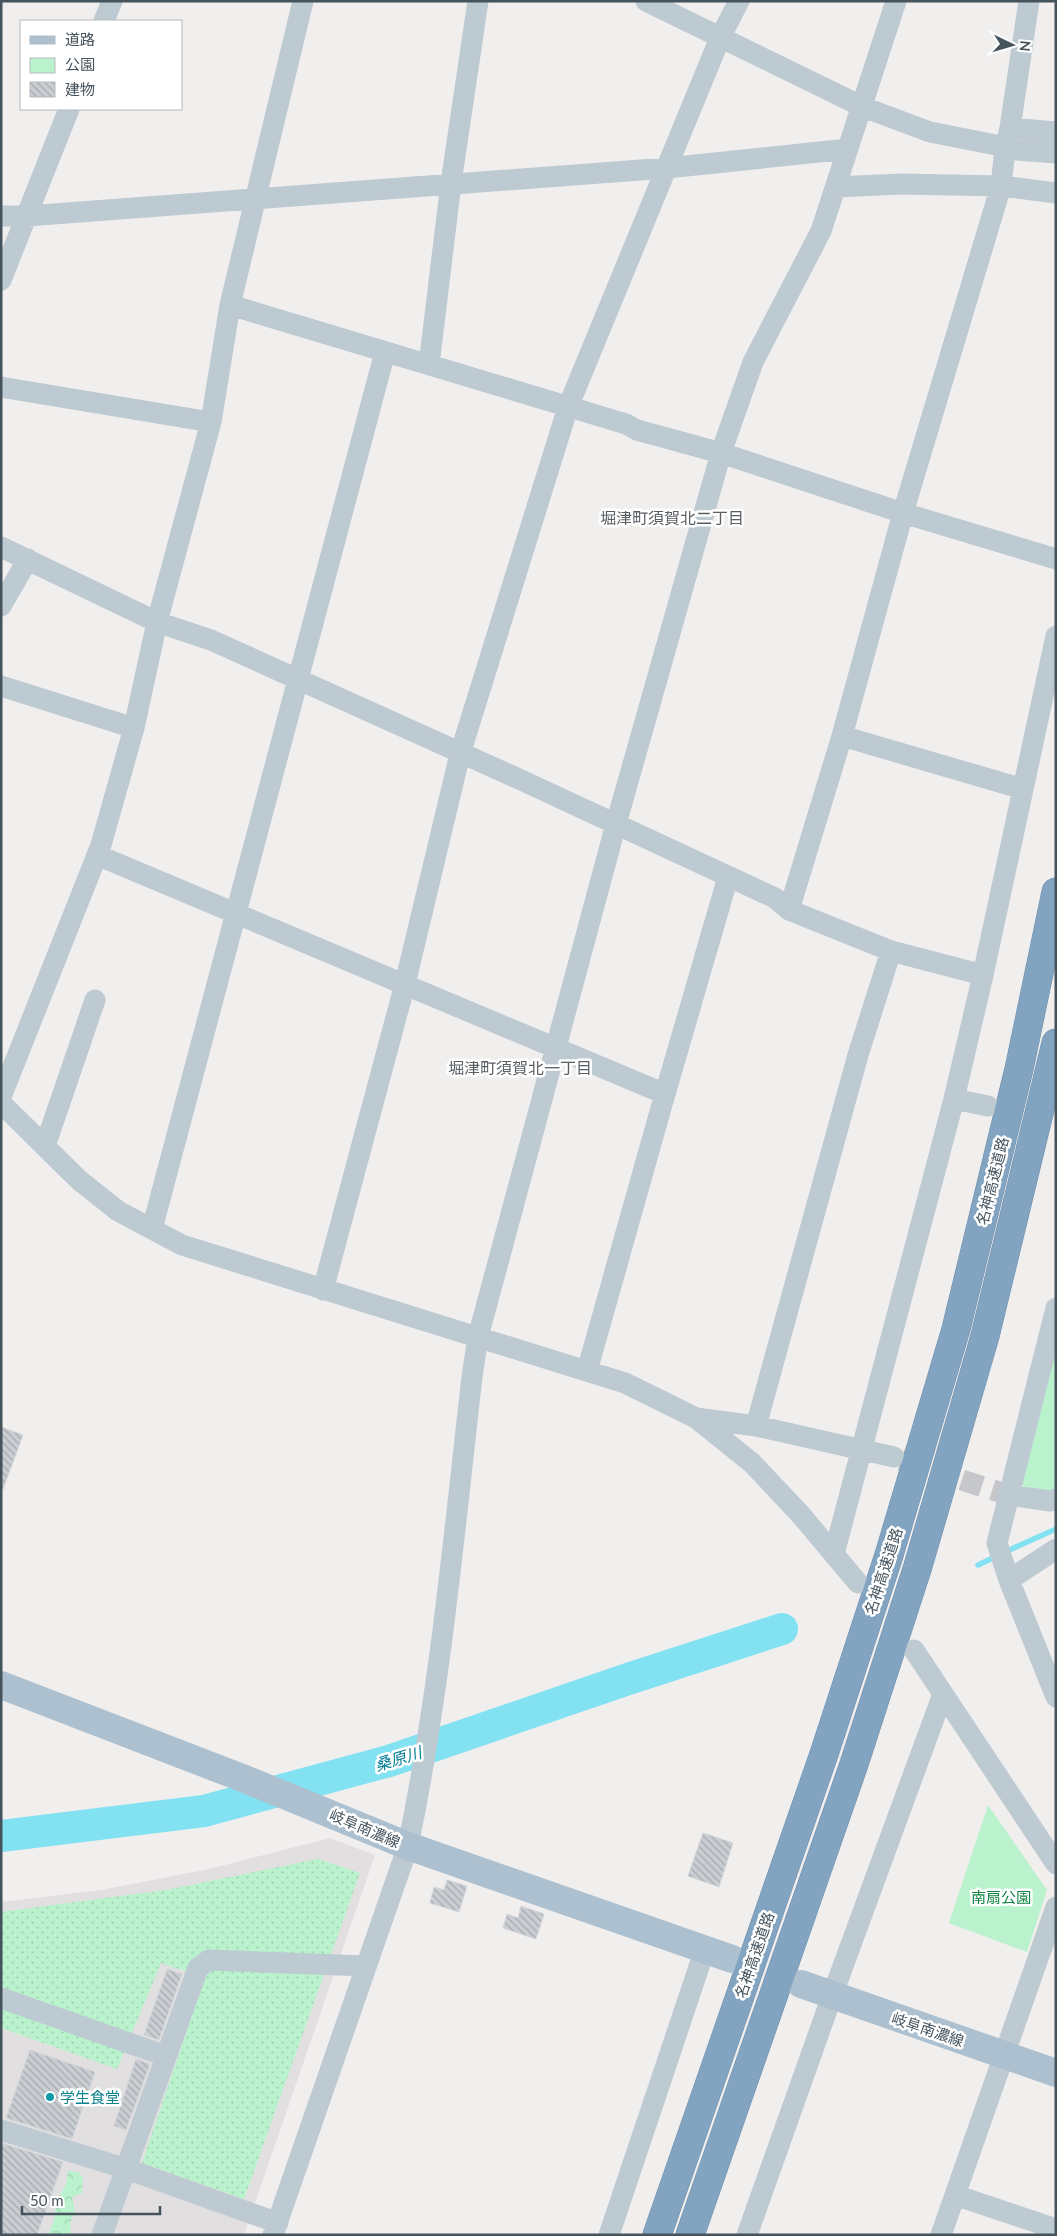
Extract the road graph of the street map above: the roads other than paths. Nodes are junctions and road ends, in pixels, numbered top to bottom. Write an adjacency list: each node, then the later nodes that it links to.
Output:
1 (112, 1): 8 (street)
2 (303, 1): 22 (street)
3 (478, 1): 18 (street)
4 (646, 1): 9 (street)
5 (739, 1): 9 (street)
6 (896, 1): 10 (street)
7 (1029, 1): 12 (street)
8 (104, 20)
9 (720, 38): 10 (street); 17 (street)
10 (862, 108): 14 (street); 15 (street)
11 (69, 110): 24 (street)
12 (1010, 128): 13 (street); 15 (street)
13 (1056, 132)
14 (848, 149): 17 (street); 20 (street)
15 (1005, 149): 16 (street); 19 (street)
16 (1056, 154)
17 (667, 168): 18 (street); 30 (street)
18 (451, 183): 22 (street); 28 (street)
19 (1001, 186): 20 (street); 21 (street); 33 (street)
20 (836, 187): 32 (street)
21 (1056, 193)
22 (256, 197): 24 (street); 26 (street)
23 (1, 216): 24 (street)
24 (26, 216): 25 (street)
25 (1, 280)
26 (230, 306): 27 (street); 31 (street)
27 (385, 352): 28 (street); 40 (street)
28 (429, 365): 30 (street)
29 (1, 388): 31 (street)
30 (568, 407): 32 (street); 44 (street)
31 (211, 422): 38 (street)
32 (722, 453): 33 (street); 46 (street)
33 (904, 513): 35 (street); 43 (street)
34 (1, 547): 36 (street)
35 (1056, 559)
36 (28, 560): 37 (street); 38 (street)
37 (1, 606)
38 (157, 622): 40 (street); 42 (street)
39 (1056, 636): 45 (street)
40 (297, 680): 44 (street); 51 (street)
41 (1, 686): 42 (street)
42 (134, 728): 47 (street)
43 (842, 736): 45 (street); 50 (street)
44 (460, 754): 46 (street); 54 (street)
45 (1023, 789): 53 (street)
46 (616, 824): 48 (street); 57 (street)
47 (97, 855): 51 (street); 59 (street)
48 (728, 877): 50 (street); 58 (street)
49 (1056, 892): 102 (highway, 名神高速道路)
50 (789, 910): 52 (street)
51 (236, 913): 54 (street); 64 (street)
52 (891, 951): 53 (street); 70 (street)
53 (983, 975): 60 (street)
54 (405, 984): 57 (street); 65 (street)
55 (95, 1000): 63 (street)
56 (1056, 1043): 103 (highway, 名神高速道路)
57 (556, 1048): 58 (street); 67 (street)
58 (666, 1094): 68 (street)
59 (1, 1097)
60 (954, 1099): 62 (street); 71 (street)
61 (1, 1104): 63 (street)
62 (988, 1106)
63 (45, 1146): 64 (street)
64 (152, 1229): 65 (street)
65 (323, 1290): 67 (street)
66 (1056, 1308): 73 (street)
67 (478, 1337): 68 (street); 83 (street)
68 (587, 1371): 69 (street)
69 (696, 1418): 70 (street); 76 (street)
70 (756, 1426): 71 (street)
71 (861, 1450): 72 (street); 76 (street)
72 (894, 1457)
73 (1008, 1495): 74 (street); 77 (street)
74 (1056, 1499)
75 (1056, 1549): 77 (street)
76 (834, 1554): 78 (street)
77 (1008, 1577): 82 (street)
78 (858, 1583)
79 (914, 1650): 81 (street)
80 (1, 1685): 83 (main road, 岐阜南濃線)
81 (943, 1694): 84 (street); 90 (street)
82 (1056, 1697)
83 (408, 1846): 86 (main road, 岐阜南濃線); 88 (street)
84 (1056, 1864)
85 (1056, 1907): 92 (street)
86 (705, 1949): 87 (main road, 岐阜南濃線); 101 (street)
87 (732, 1959)
88 (366, 1966): 93 (street); 99 (street)
89 (800, 1984): 90 (main road, 岐阜南濃線)
90 (832, 1996): 92 (main road, 岐阜南濃線); 104 (street)
91 (1, 1998): 93 (street)
92 (1004, 2054): 94 (main road, 岐阜南濃線); 97 (street)
93 (166, 2056): 96 (street)
94 (1056, 2073)
95 (1, 2130): 96 (street)
96 (127, 2169): 99 (street); 100 (street)
97 (954, 2195): 98 (street); 105 (street)
98 (1056, 2229)
99 (277, 2231)
100 (102, 2235)
101 (609, 2235)
102 (657, 2235)
103 (690, 2235)
104 (747, 2235)
105 (941, 2235)

